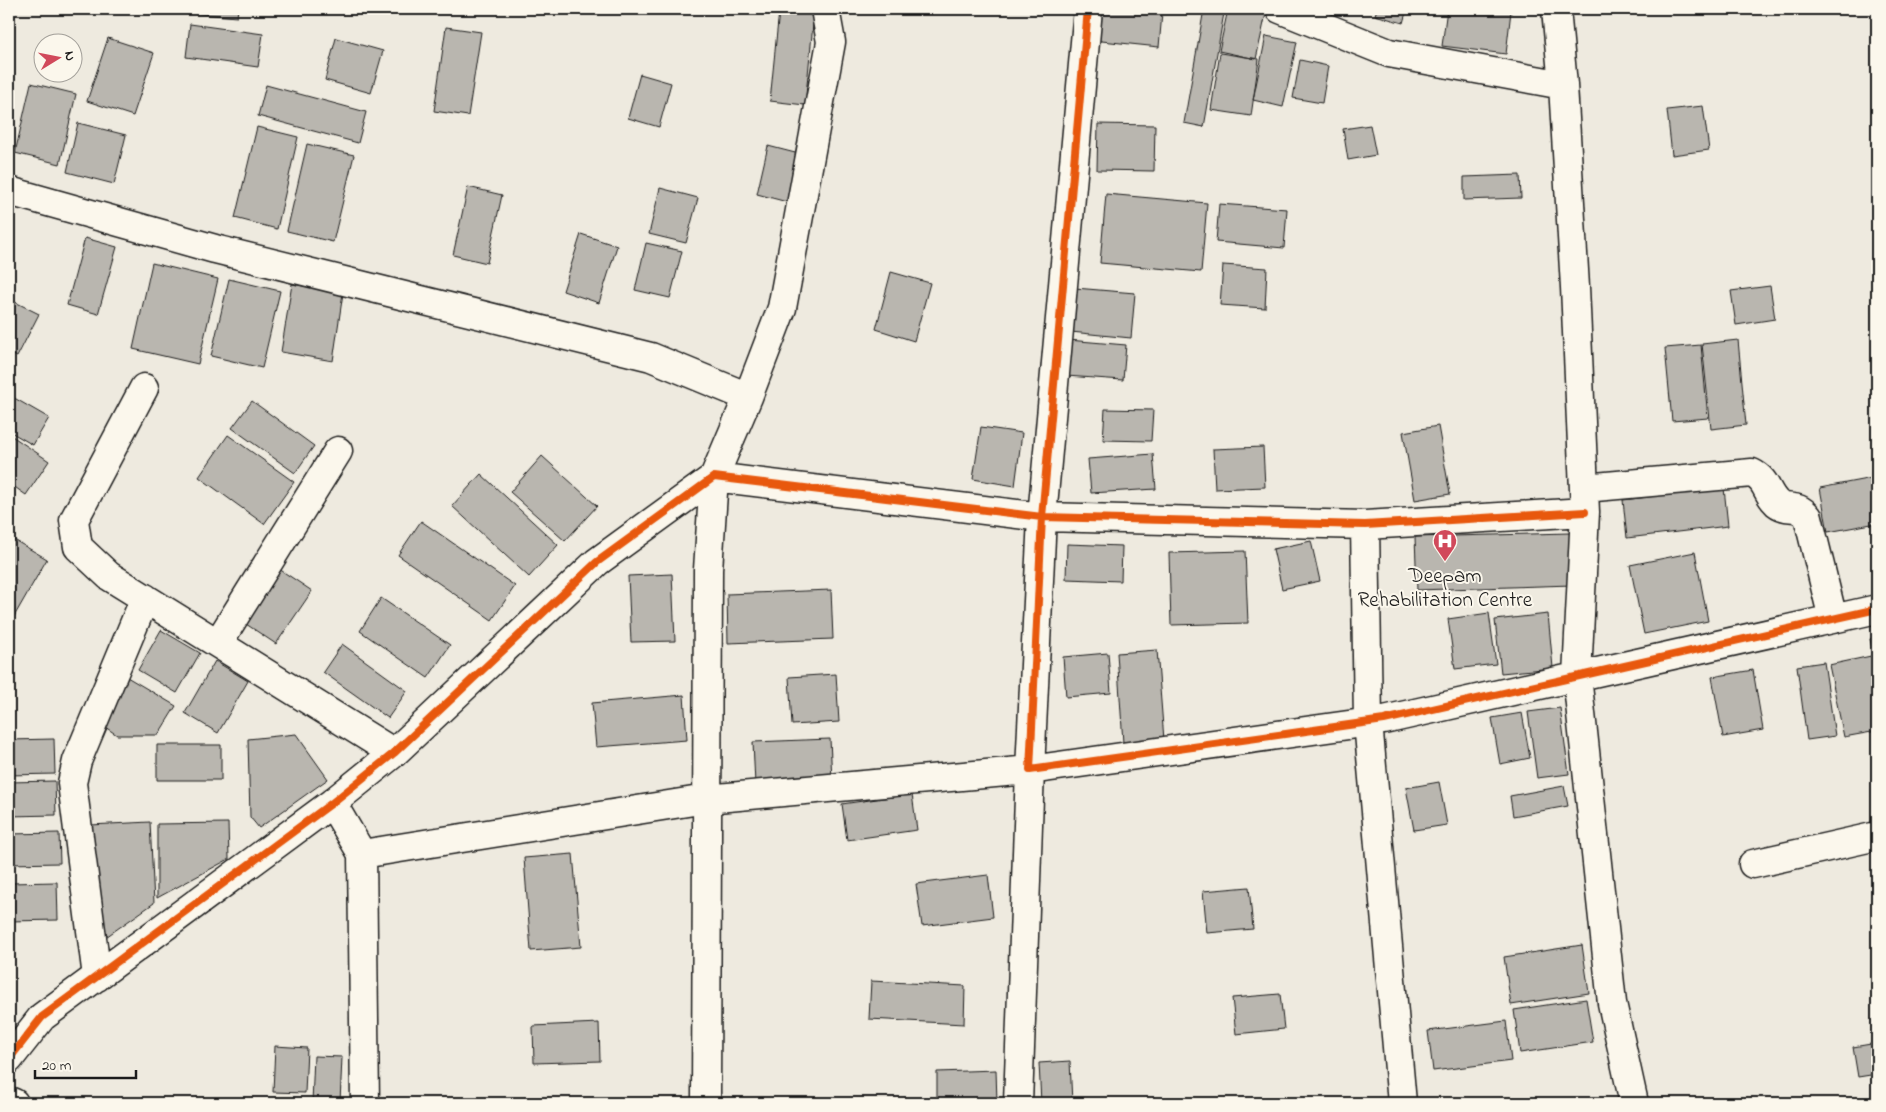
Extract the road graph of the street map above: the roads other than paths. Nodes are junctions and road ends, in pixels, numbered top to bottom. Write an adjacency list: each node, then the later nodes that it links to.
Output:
1 (825, 9): 8 (street)
2 (1088, 9): 12 (street)
3 (1280, 9): 5 (street)
4 (1556, 9): 5 (street)
5 (1563, 85): 11 (street)
6 (9, 191): 8 (street)
7 (144, 388): 14 (street)
8 (748, 397): 10 (street)
9 (338, 451): 17 (street)
10 (714, 477): 12 (street); 20 (street); 22 (street)
11 (1584, 500): 13 (street); 16 (street); 18 (street)
12 (1042, 517): 13 (street); 21 (street)
13 (1365, 525): 19 (street)
14 (145, 598): 17 (street); 27 (street)
15 (1877, 609): 16 (street)
16 (1832, 619): 18 (street)
17 (218, 643): 20 (street)
18 (1577, 676): 19 (street); 35 (street)
19 (1368, 722): 21 (street); 34 (street)
20 (394, 753): 23 (street)
21 (1030, 770): 22 (street); 33 (street)
22 (706, 799): 25 (street); 32 (street)
23 (332, 803): 25 (street); 27 (street)
24 (1877, 836): 26 (street)
25 (362, 854): 31 (street)
26 (1753, 864)
27 (97, 977): 28 (street)
28 (9, 1059)
29 (9, 1101): 30 (street)
30 (14, 1103)
31 (364, 1103)
32 (706, 1103)
33 (1018, 1103)
34 (1402, 1103)
35 (1634, 1103)

